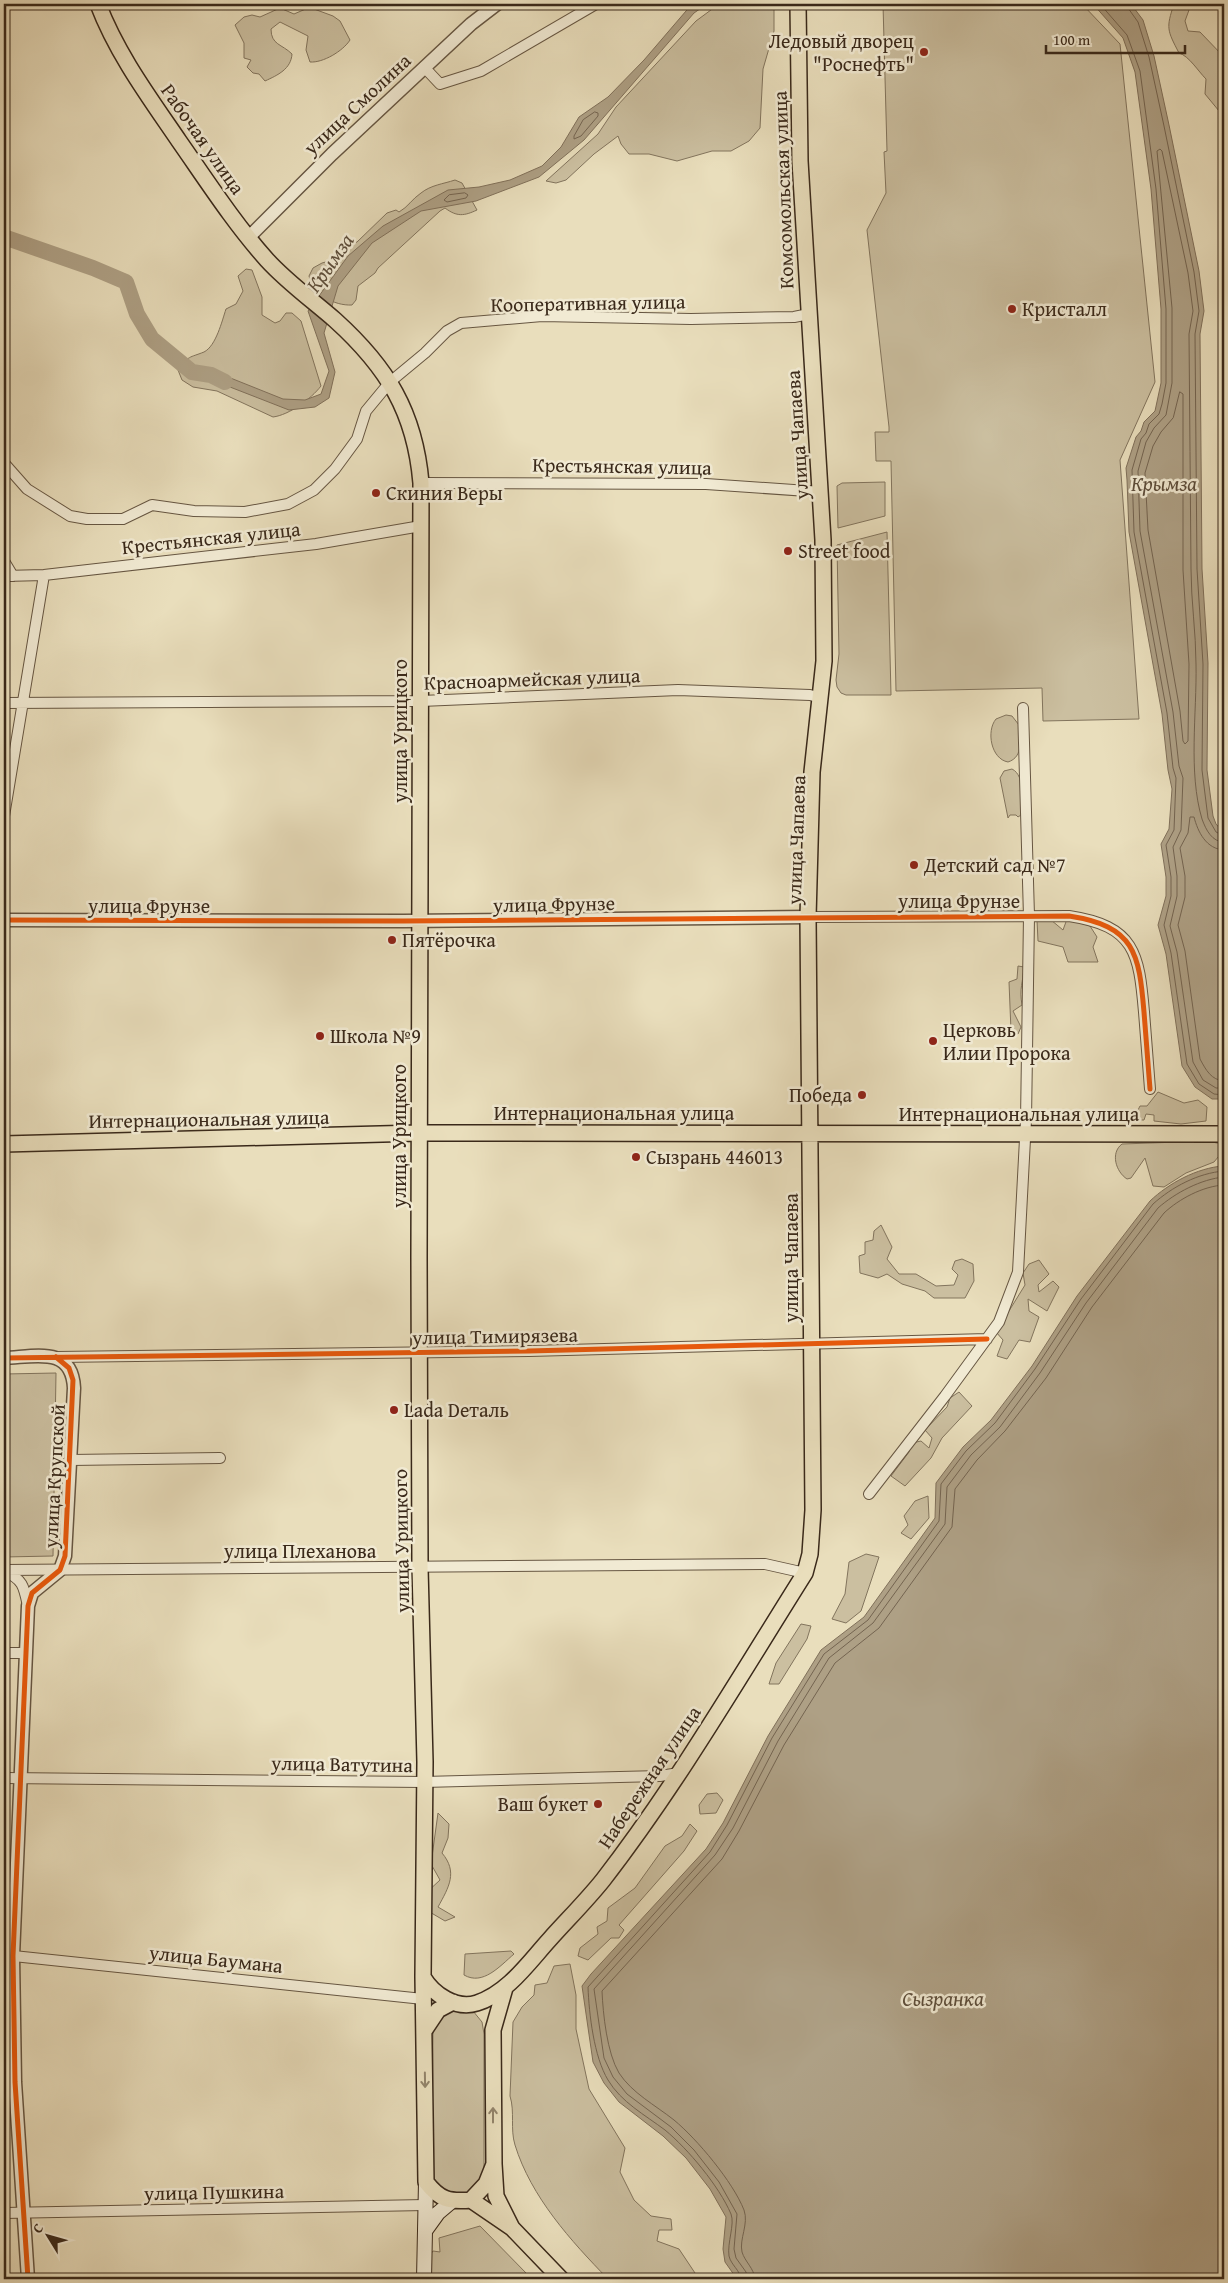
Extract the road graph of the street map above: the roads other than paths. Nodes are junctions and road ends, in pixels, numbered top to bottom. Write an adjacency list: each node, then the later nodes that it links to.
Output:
1 (98, 4): 6 (main road, Рабочая улица)
2 (497, 4): 5 (street, улица Смолина)
3 (596, 4): 5 (street)
4 (798, 8): 7 (main road, Комсомольская улица)
5 (424, 67): 6 (street, улица Смолина)
6 (248, 238): 8 (main road, Рабочая улица)
7 (809, 314): 9 (street, Кооперативная улица); 12 (main road, улица Чапаева)
8 (336, 322): 9 (main road, улица Урицкого)
9 (390, 382): 10 (street, Кооперативная улица); 11 (main road, улица Урицкого)
10 (4, 463)
11 (421, 483): 12 (street, Крестьянская улица); 13 (main road, улица Урицкого)
12 (822, 492): 17 (main road, улица Чапаева)
13 (421, 526): 15 (street, Крестьянская улица); 18 (main road, улица Урицкого)
14 (4, 561): 16 (street)
15 (44, 575): 16 (street, Крестьянская улица); 20 (street)
16 (8, 576)
17 (821, 698): 18 (street, Красноармейская улица); 24 (main road, улица Чапаева)
18 (421, 701): 20 (street, Красноармейская улица); 26 (main road, улица Урицкого)
19 (4, 703): 20 (street, Красноармейская улица)
20 (24, 703): 22 (street)
21 (1023, 708): 23 (street)
22 (4, 816)
23 (1029, 916): 24 (street, улица Фрунзе); 27 (street, улица Фрунзе); 30 (street)
24 (808, 917): 26 (street, улица Фрунзе); 28 (main road, улица Чапаева)
25 (4, 920): 26 (street, улица Фрунзе)
26 (419, 921): 29 (main road, улица Урицкого)
27 (1150, 1089)
28 (810, 1132): 29 (main road, Интернациональная улица); 30 (main road, Интернациональная улица); 34 (main road, улица Чапаева)
29 (419, 1133): 32 (main road, Интернациональная улица); 35 (main road, улица Урицкого)
30 (1025, 1134): 31 (main road, Интернациональная улица); 33 (street)
31 (1224, 1134)
32 (4, 1144)
33 (987, 1339): 34 (street, улица Тимирязева); 40 (street)
34 (811, 1343): 35 (street, улица Тимирязева); 44 (main road, улица Чапаева)
35 (419, 1352): 36 (street, улица Тимирязева); 41 (main road, улица Урицкого)
36 (56, 1356): 37 (street, улица Тимирязева); 39 (street, улица Крупской)
37 (4, 1358)
38 (220, 1458): 39 (street)
39 (70, 1460): 42 (street, улица Крупской)
40 (869, 1494)
41 (420, 1568): 42 (street, улица Плеханова); 44 (street, улица Плеханова); 51 (main road, улица Урицкого)
42 (60, 1570): 43 (street, улица Плеханова); 45 (street, улица Крупской)
43 (4, 1571): 45 (street)
44 (805, 1573): 48 (main road, Набережная улица)
45 (28, 1606): 47 (street, улица Крупской)
46 (4, 1653): 47 (street)
47 (26, 1653): 50 (street, улица Крупской)
48 (679, 1773): 51 (street, улица Ватутина); 54 (main road, Набережная улица)
49 (4, 1778): 50 (street, улица Ватутина)
50 (20, 1778): 51 (street, улица Ватутина); 52 (street, улица Крупской)
51 (424, 1782): 53 (main road, улица Урицкого)
52 (8, 1955): 55 (street, улица Баумана); 66 (street, улица Крупской)
53 (423, 1977): 55 (main road, улица Урицкого); 56 (main road)
54 (505, 1988): 57 (main road); 58 (main road)
55 (423, 1999): 59 (main road, улица Урицкого)
56 (453, 2002): 57 (main road); 59 (main road)
57 (474, 2004): 58 (main road)
58 (492, 2030): 60 (main road, one-way to 58)
59 (424, 2032): 61 (main road, one-way to 61)
60 (494, 2164): 62 (main road); 67 (main road)
61 (426, 2182): 63 (main road); 64 (main road)
62 (471, 2200): 63 (main road); 67 (main road)
63 (451, 2202): 68 (main road)
64 (425, 2205): 66 (street, улица Пушкина); 68 (main road)
65 (4, 2213): 66 (street, улица Пушкина)
66 (24, 2213): 69 (street, улица Крупской)
67 (512, 2228): 71 (main road)
68 (425, 2232): 70 (main road)
69 (28, 2279)
70 (424, 2279)
71 (561, 2279)

